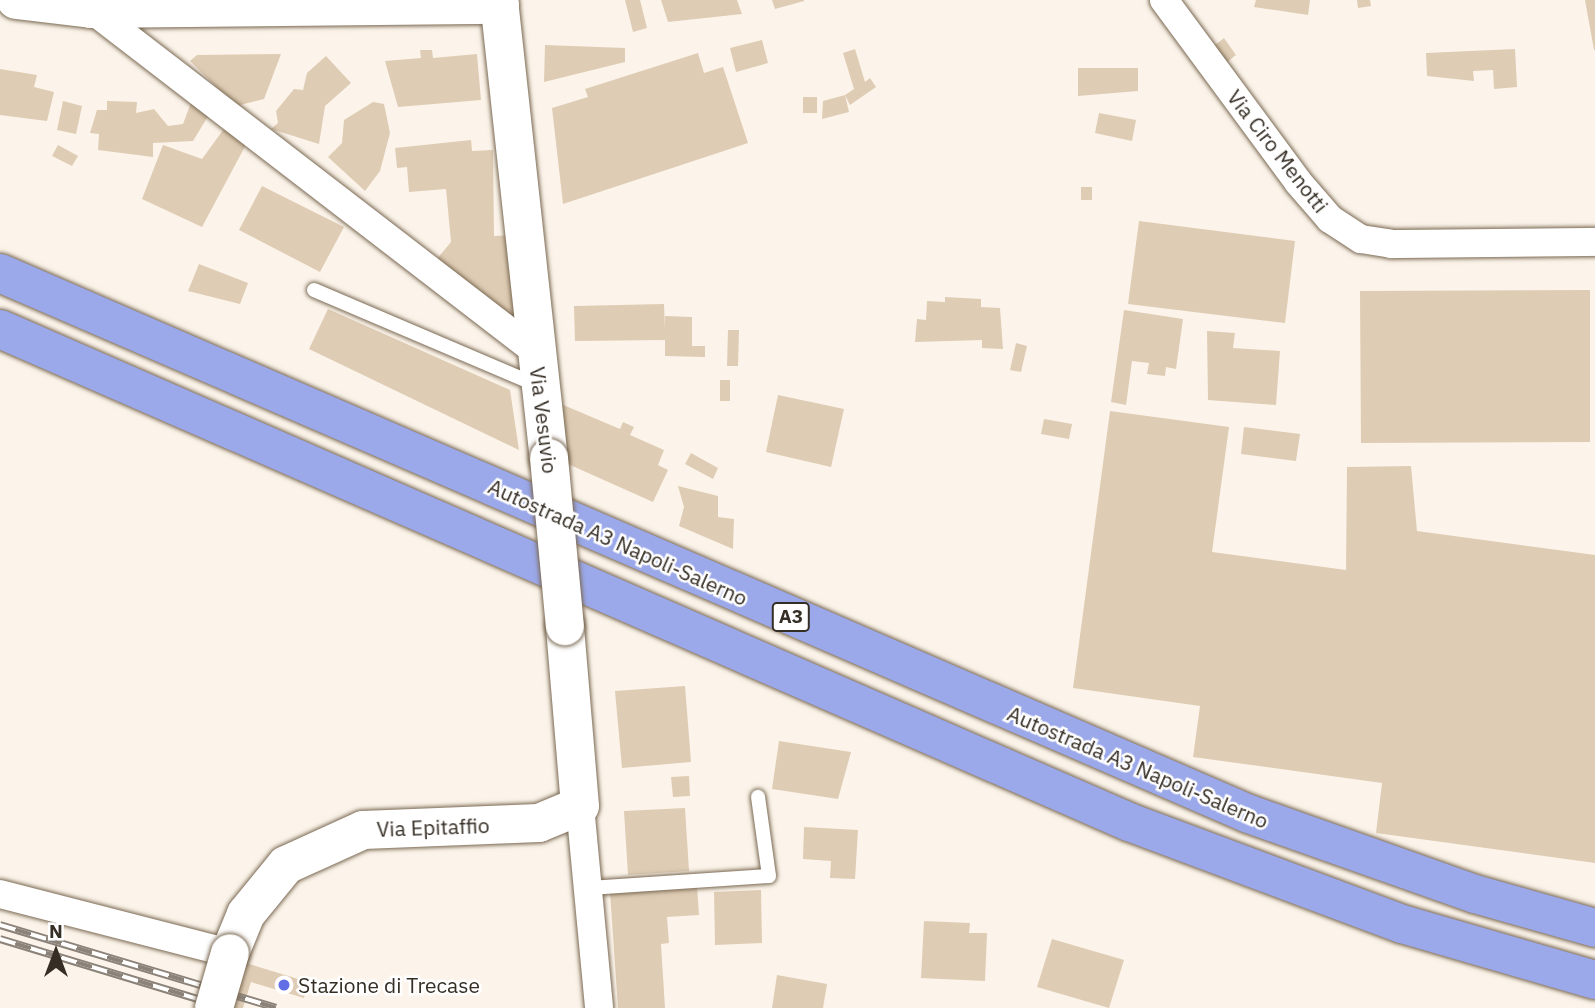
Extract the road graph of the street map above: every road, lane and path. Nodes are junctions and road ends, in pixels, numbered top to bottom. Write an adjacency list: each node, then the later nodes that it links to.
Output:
1 (16, 0): 4 (street)
2 (1164, 0): 5 (street, Via Ciro Menotti)
3 (505, 2): 4 (street); 9 (street, Via Vesuvio)
4 (87, 3): 9 (street)
5 (1595, 242)
6 (0, 273): 14 (highway, Autostrada A3 Napoli-Salerno / A3)
7 (314, 290): 9 (lane)
8 (0, 329): 16 (highway, A3)
9 (538, 369): 11 (street, Via Vesuvio, bridge)
10 (758, 797): 12 (lane)
11 (580, 806): 12 (street, Via Vesuvio); 15 (street, Via Epitaffio)
12 (589, 888): 18 (street, Via Vesuvio)
13 (0, 894): 15 (street)
14 (1595, 928)
15 (230, 953): 17 (street, Via Epitaffio, bridge)
16 (1595, 980)
17 (214, 1008)
18 (599, 1008)

